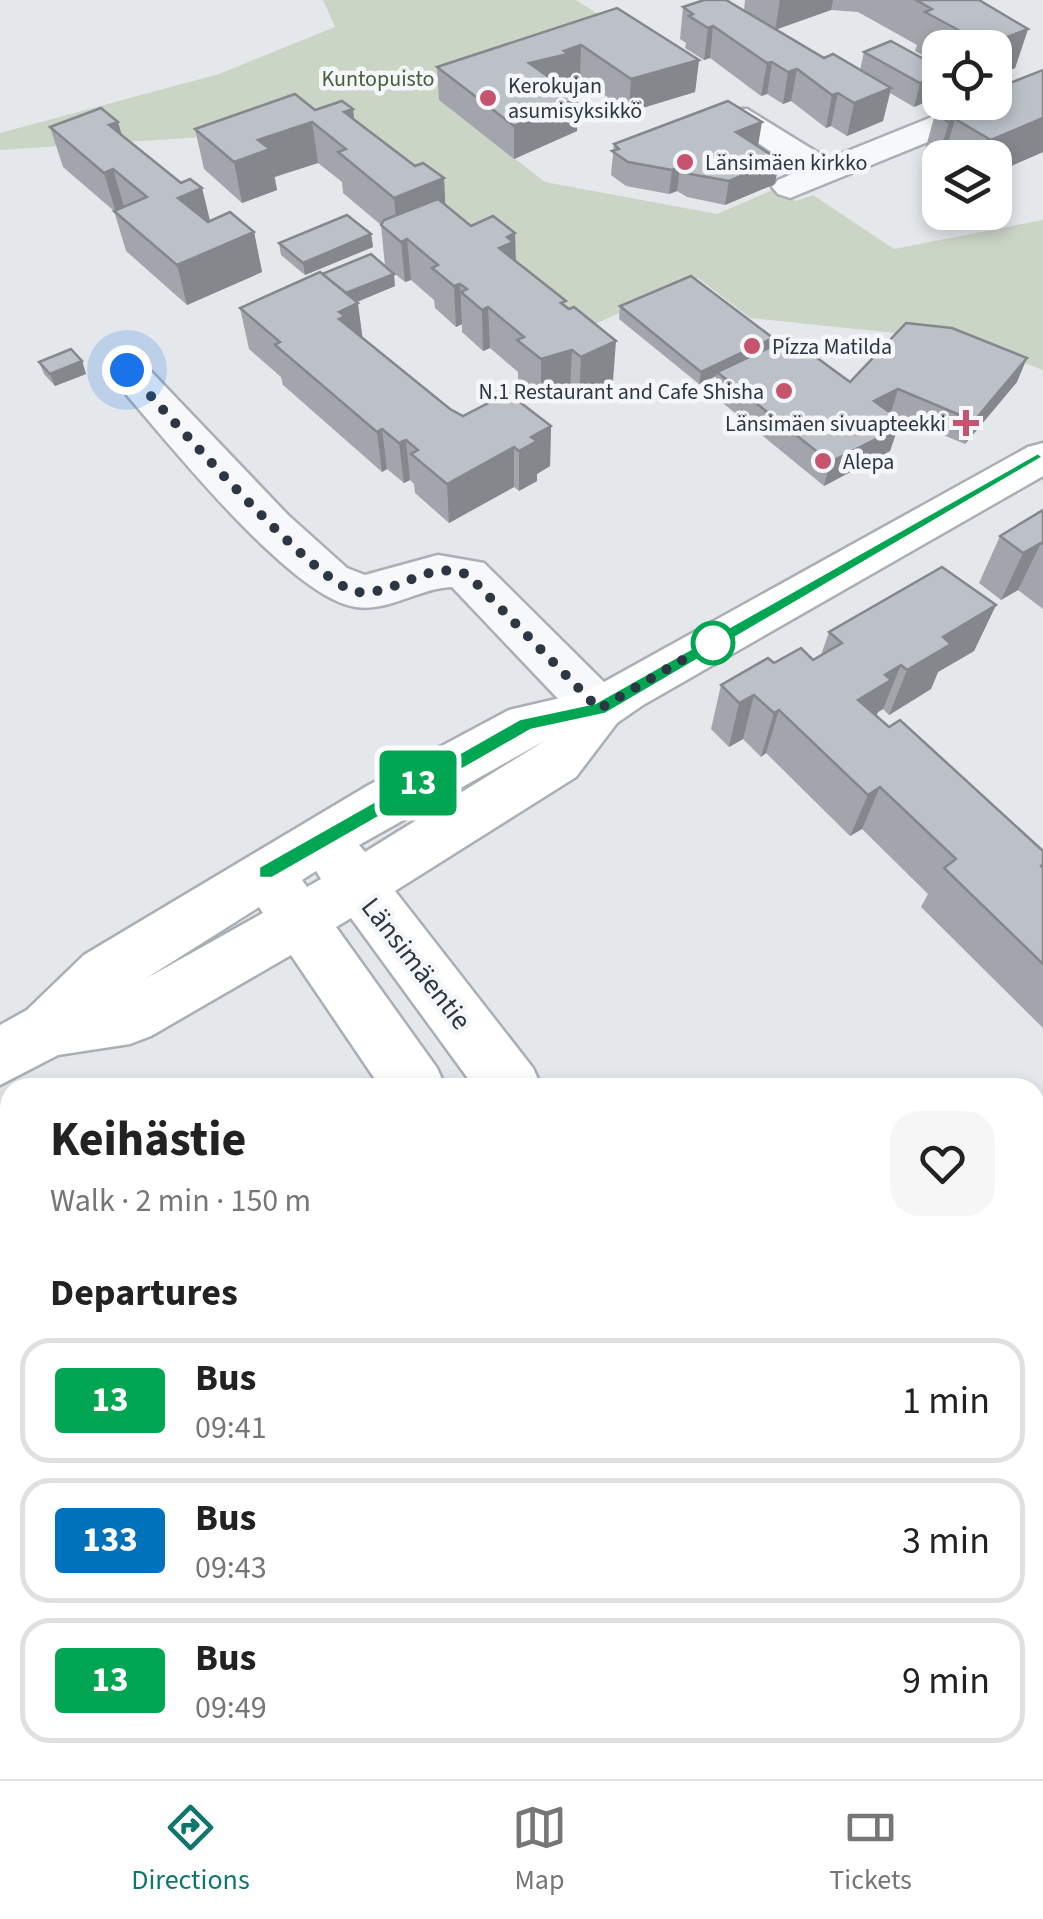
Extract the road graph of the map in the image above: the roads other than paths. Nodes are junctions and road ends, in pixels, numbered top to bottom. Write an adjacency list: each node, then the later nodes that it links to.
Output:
1 (1043, 84): 3 (street)
2 (735, 116): 3 (street)
3 (824, 172): 4 (street)
4 (790, 187)
5 (127, 370): 7 (street)
6 (1043, 457): 7 (street)
7 (599, 709): 8 (street); 10 (street)
8 (323, 838): 9 (street); 10 (street, Länsimäentie)
9 (266, 872): 11 (street); 12 (street)
10 (357, 886): 11 (street); 14 (street, Länsimäentie)
11 (299, 921): 12 (street); 13 (street)
12 (24, 1043)
13 (409, 1078)
14 (504, 1078)

